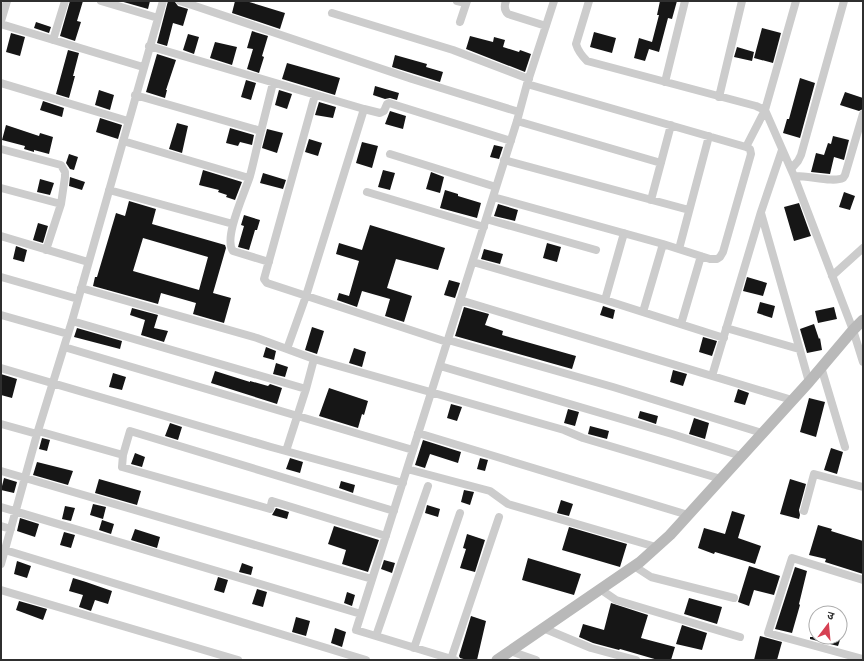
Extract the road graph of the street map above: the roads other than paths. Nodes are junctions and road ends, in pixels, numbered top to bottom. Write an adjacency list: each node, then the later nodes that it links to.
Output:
1 (7, 1): 17 (street)
2 (65, 1): 20 (street)
3 (101, 1): 16 (street)
4 (163, 1): 16 (street)
5 (180, 1): 32 (street)
6 (457, 1): 14 (street)
7 (506, 1): 19 (street)
8 (554, 1): 19 (street)
9 (589, 1): 25 (street)
10 (685, 1): 25 (street)
11 (742, 1): 29 (street)
12 (796, 1): 31 (street)
13 (844, 1): 47 (street)
14 (467, 2): 18 (street)
15 (332, 13): 23 (street)
16 (158, 18): 21 (street)
17 (1, 22): 20 (street)
18 (460, 22)
19 (546, 26): 23 (street)
20 (53, 40): 22 (street)
21 (149, 46): 22 (street); 26 (street)
22 (143, 67): 27 (street)
23 (528, 81): 32 (street); 36 (street)
24 (1, 82): 34 (street)
25 (665, 82): 29 (street)
26 (273, 83): 28 (street); 37 (street)
27 (135, 95): 34 (street); 37 (street)
28 (315, 95): 30 (street); 69 (street)
29 (719, 97): 31 (street)
30 (364, 109): 40 (street); 74 (street)
31 (765, 110): 41 (street); 43 (street)
32 (519, 112): 35 (street)
33 (863, 114): 47 (street)
34 (128, 121): 39 (street)
35 (517, 121): 40 (street); 46 (street)
36 (671, 125): 38 (street); 46 (street)
37 (261, 131): 48 (street)
38 (709, 136): 41 (street); 56 (street)
39 (123, 141): 48 (street); 51 (street)
40 (511, 141): 45 (street)
41 (746, 147): 67 (street)
42 (1, 149): 55 (street)
43 (782, 150): 47 (street); 57 (street)
44 (390, 154): 49 (street)
45 (504, 160): 49 (street); 54 (street)
46 (661, 163): 54 (street)
47 (792, 172): 71 (street)
48 (249, 178): 59 (street)
49 (496, 187): 53 (street)
50 (1, 188): 55 (street)
51 (109, 190): 59 (street); 68 (street)
52 (367, 192): 58 (street)
53 (493, 197): 58 (street); 60 (street)
54 (651, 200): 56 (street)
55 (61, 204): 65 (street)
56 (689, 210): 64 (street)
57 (761, 212): 83 (street); 89 (street)
58 (485, 223): 66 (street); 70 (street)
59 (233, 224): 69 (street)
60 (624, 234): 62 (street); 77 (street)
61 (1, 236): 65 (street)
62 (663, 244): 64 (street); 78 (street)
63 (863, 248): 71 (street)
64 (679, 249): 67 (street)
65 (46, 250): 68 (street)
66 (596, 250)
67 (701, 256): 82 (street)
68 (88, 262): 73 (street)
69 (269, 262): 74 (street)
70 (473, 262): 76 (street); 77 (street)
71 (832, 276): 84 (street)
72 (1, 277): 75 (street)
73 (81, 288): 75 (street); 90 (street)
74 (306, 296): 87 (street); 90 (street)
75 (78, 298): 81 (street)
76 (460, 300): 87 (street); 96 (street)
77 (605, 300): 78 (street)
78 (643, 312): 82 (street)
79 (1, 315): 85 (street)
80 (863, 320): 84 (street)
81 (72, 321): 85 (street); 99 (street)
82 (681, 324): 86 (street)
83 (726, 328): 86 (street); 89 (street)
84 (853, 330): 92 (street); 95 (street)
85 (68, 334): 88 (street)
86 (724, 338): 96 (street)
87 (448, 341): 93 (street); 106 (street)
88 (64, 347): 98 (street); 102 (street)
89 (799, 349): 97 (street)
90 (287, 350): 91 (street)
91 (314, 359): 99 (street); 100 (street)
92 (863, 362)
93 (440, 366): 100 (street); 111 (street)
94 (1, 368): 98 (street)
95 (821, 368): 97 (street); 107 (street)
96 (712, 376): 101 (street)
97 (809, 382): 101 (street)
98 (54, 383): 104 (street); 109 (street)
99 (306, 389): 102 (street)
100 (432, 391): 105 (street); 115 (street)
101 (792, 400): 106 (street)
102 (297, 416): 108 (street); 109 (street)
103 (1, 424): 104 (street)
104 (37, 432): 110 (street); 114 (street)
105 (418, 433): 108 (street); 124 (street)
106 (762, 433): 111 (street)
107 (845, 447)
108 (413, 450): 112 (street)
109 (286, 451): 116 (street)
110 (122, 455): 121 (street); 128 (street)
111 (741, 456): 115 (street)
112 (407, 469): 116 (street); 129 (street)
113 (1, 471): 114 (street)
114 (24, 478): 120 (street); 133 (street)
115 (721, 479): 124 (street)
116 (403, 483): 121 (street)
117 (428, 486): 140 (street)
118 (863, 487): 122 (street)
119 (1, 507): 120 (street)
120 (15, 511): 127 (street); 138 (street)
121 (394, 511): 128 (street)
122 (804, 511)
123 (460, 513): 142 (street)
124 (688, 515): 129 (street)
125 (500, 517): 145 (street)
126 (1, 526): 127 (street)
127 (11, 529): 130 (street)
128 (386, 536): 133 (street)
129 (656, 548): 132 (street)
130 (5, 550): 131 (street); 147 (street)
131 (1, 564)
132 (634, 566): 135 (street); 137 (street)
133 (372, 579): 138 (street)
134 (863, 580): 144 (street)
135 (600, 589): 139 (street); 141 (street)
136 (1, 590): 146 (street)
137 (734, 598)
138 (361, 614): 140 (street)
139 (543, 628): 143 (street); 150 (street)
140 (376, 636): 142 (street)
141 (740, 637)
142 (414, 648): 145 (street)
143 (510, 651): 148 (street); 149 (street)
144 (863, 658)
145 (453, 659)
146 (238, 660)
147 (366, 660)
148 (496, 660)
149 (536, 660)
150 (636, 660)

